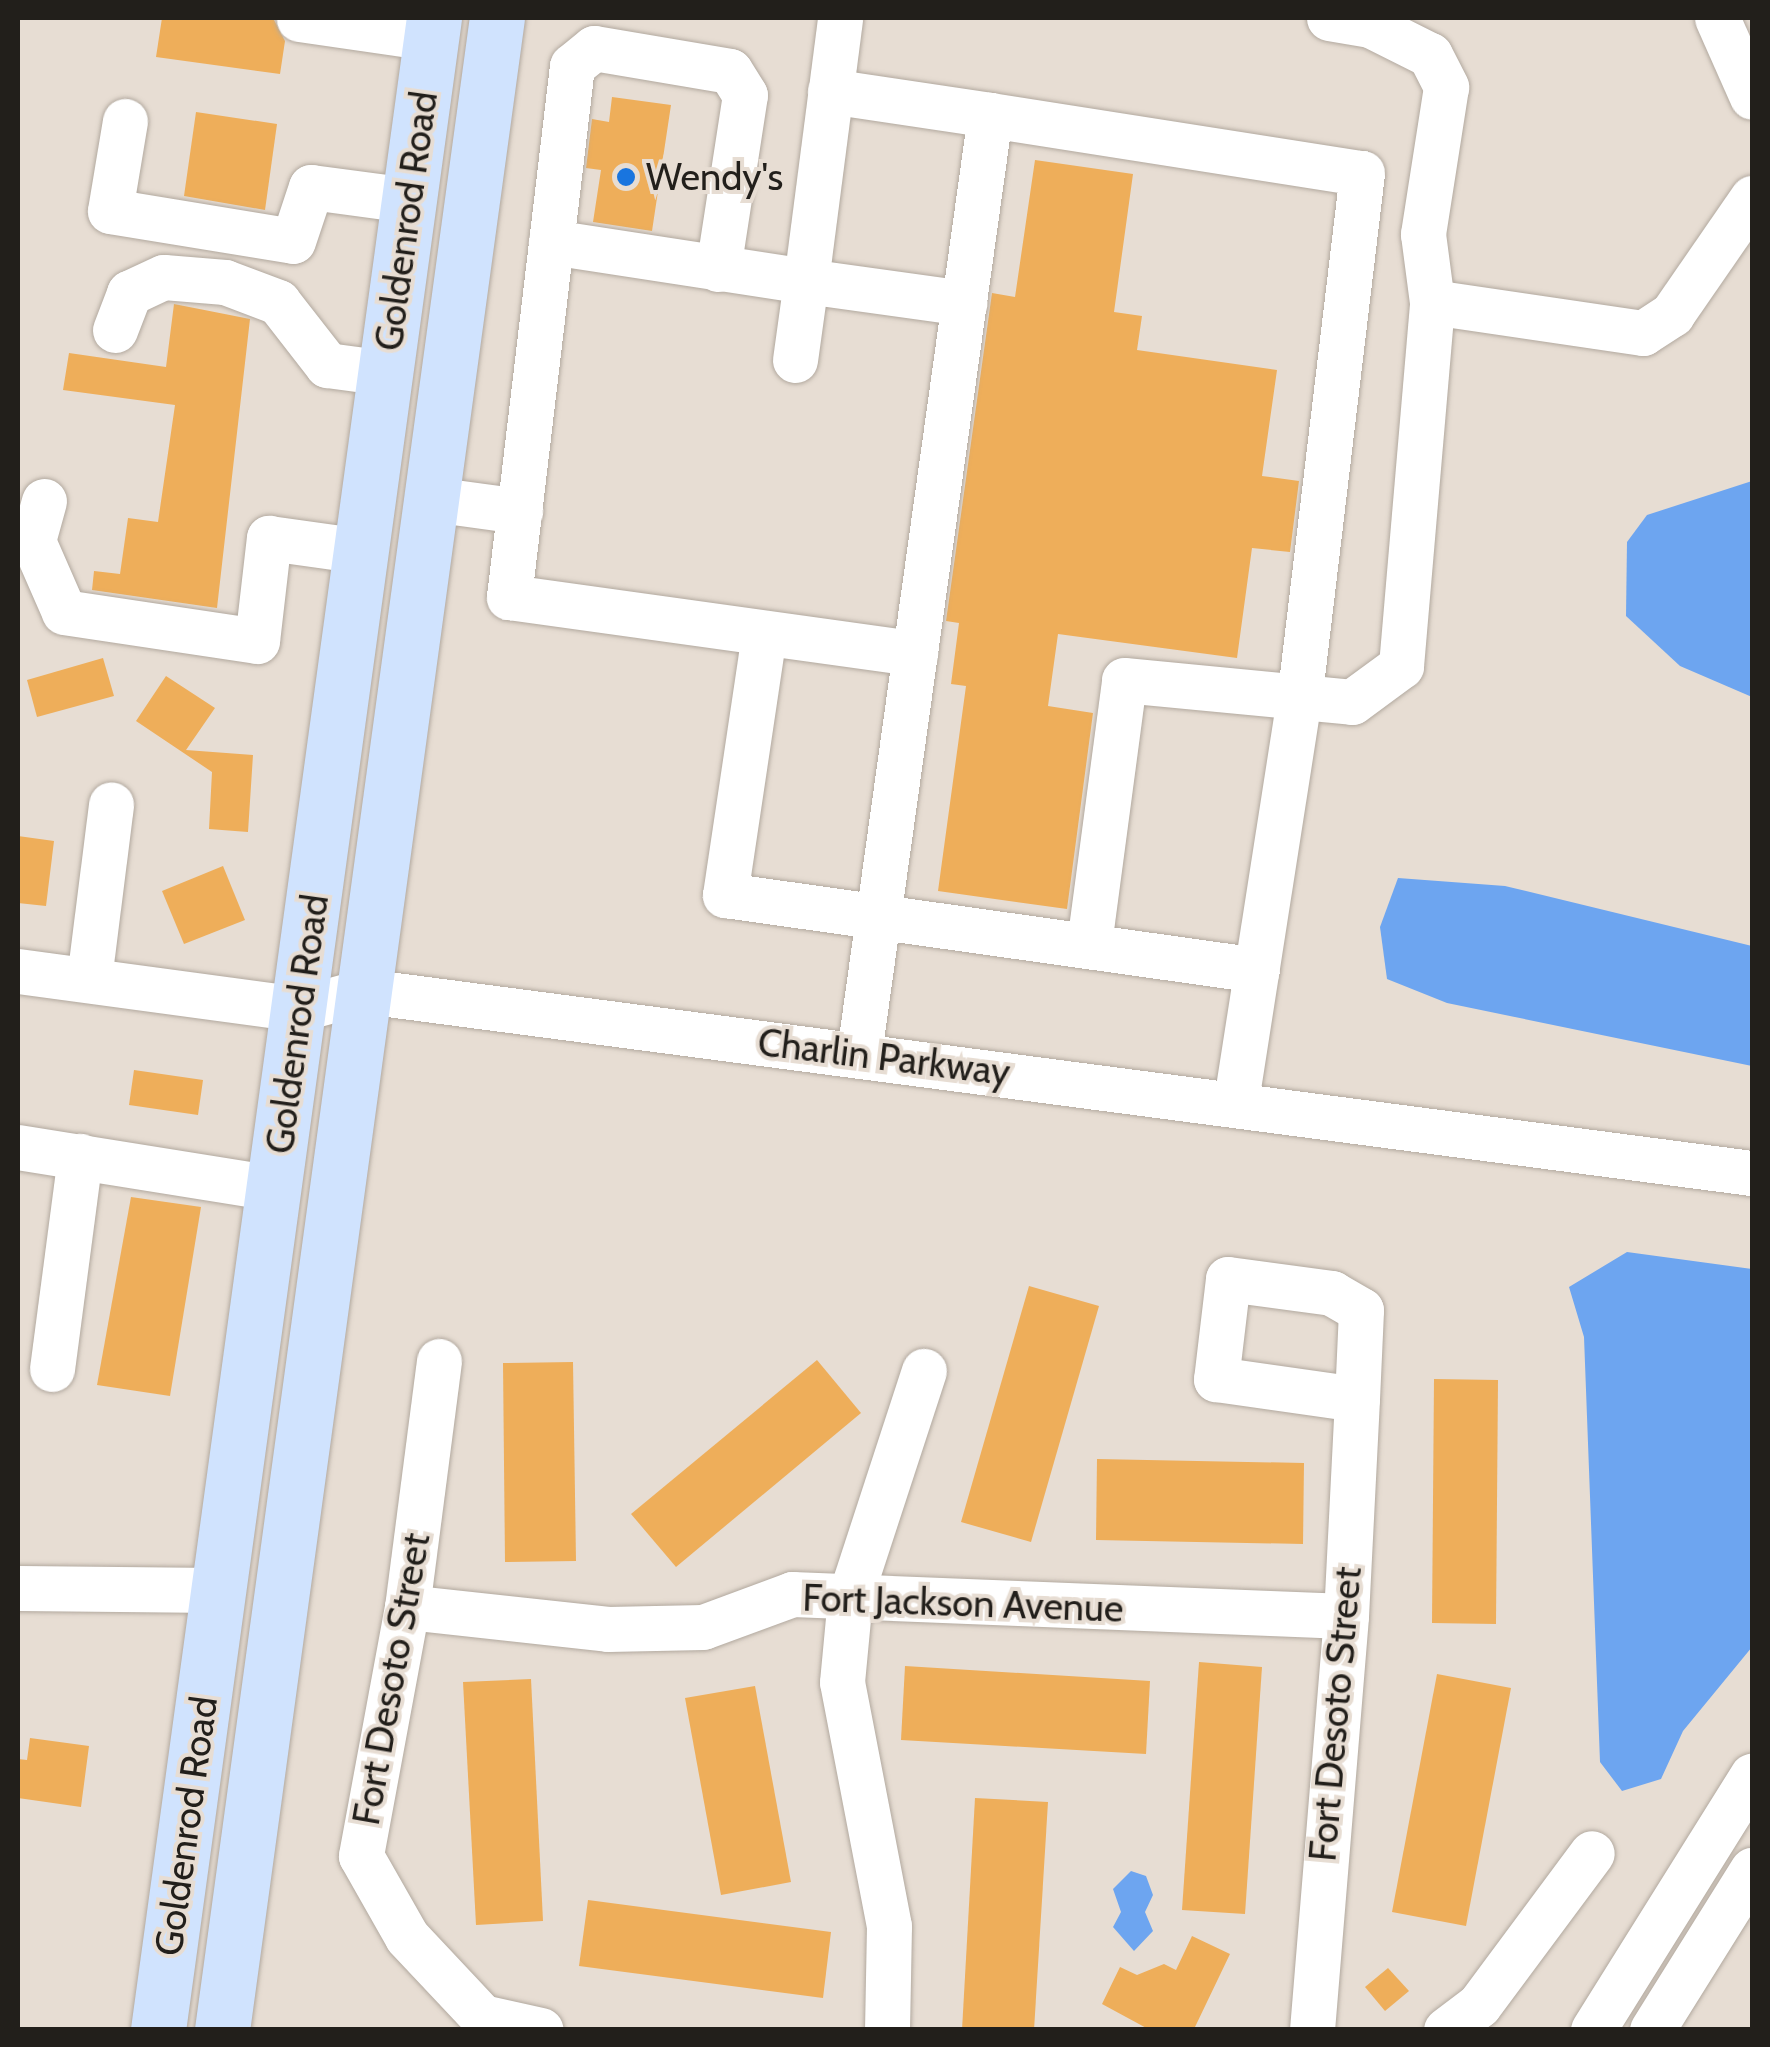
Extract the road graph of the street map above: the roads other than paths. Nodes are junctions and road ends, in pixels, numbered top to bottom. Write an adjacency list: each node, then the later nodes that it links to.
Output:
1 (497, 18): 13 (main road, Goldenrod Road)
2 (840, 18): 7 (street)
3 (1329, 18): 17 (street)
4 (1717, 18): 8 (street)
5 (299, 19): 6 (street)
6 (446, 24): 12 (main road, Goldenrod Road); 13 (main road)
7 (830, 91): 9 (street); 16 (street)
8 (1752, 97)
9 (990, 115): 18 (street); 28 (street)
10 (125, 121): 12 (street)
11 (1752, 198): 17 (street)
12 (409, 200): 21 (main road, Goldenrod Road)
13 (471, 211): 22 (main road, Goldenrod Road)
14 (552, 237): 15 (street); 15 (street); 24 (street)
15 (718, 268): 16 (street)
16 (806, 281): 18 (street); 20 (street)
17 (1432, 302): 28 (street)
18 (964, 303): 27 (street)
19 (115, 330): 21 (street)
20 (795, 360)
21 (386, 373): 25 (main road, Goldenrod Road)
22 (432, 499): 24 (street); 35 (main road, Goldenrod Road)
23 (44, 501): 25 (street)
24 (520, 512): 26 (street)
25 (362, 551): 36 (main road, Goldenrod Road)
26 (764, 634): 27 (street); 30 (street)
27 (915, 653): 30 (street)
28 (1300, 692): 31 (street); 32 (street)
29 (111, 804): 34 (street)
30 (877, 916): 31 (street); 37 (street)
31 (1089, 944): 32 (street)
32 (1257, 970): 38 (street)
33 (18, 971): 34 (street, Charlin Parkway)
34 (90, 979): 36 (street, Charlin Parkway)
35 (365, 991): 36 (street, Charlin Parkway); 37 (street, Charlin Parkway); 56 (main road, Goldenrod Road)
36 (300, 1009): 42 (main road, Goldenrod Road)
37 (858, 1054): 38 (street, Charlin Parkway)
38 (1236, 1102): 41 (street, Charlin Parkway)
39 (18, 1147): 40 (street)
40 (80, 1156): 42 (street); 44 (street)
41 (1752, 1173)
42 (275, 1188): 48 (main road, Goldenrod Road)
43 (439, 1361): 50 (street, Fort Desoto Street)
44 (52, 1369)
45 (924, 1371): 49 (street)
46 (1357, 1399): 51 (street, Fort Desoto Street)
47 (18, 1588): 48 (street)
48 (219, 1590): 55 (main road, Goldenrod Road)
49 (850, 1597): 50 (street, Fort Jackson Avenue); 51 (street, Fort Jackson Avenue); 58 (street)
50 (407, 1607): 57 (street, Fort Desoto Street)
51 (1346, 1616): 59 (street, Fort Desoto Street)
52 (1752, 1776): 61 (street)
53 (1592, 1853): 60 (street)
54 (1752, 1870): 62 (street)
55 (162, 2019)
56 (222, 2030)
57 (540, 2030)
58 (887, 2030)
59 (1312, 2030)
60 (1446, 2030)
61 (1593, 2030)
62 (1652, 2030)

